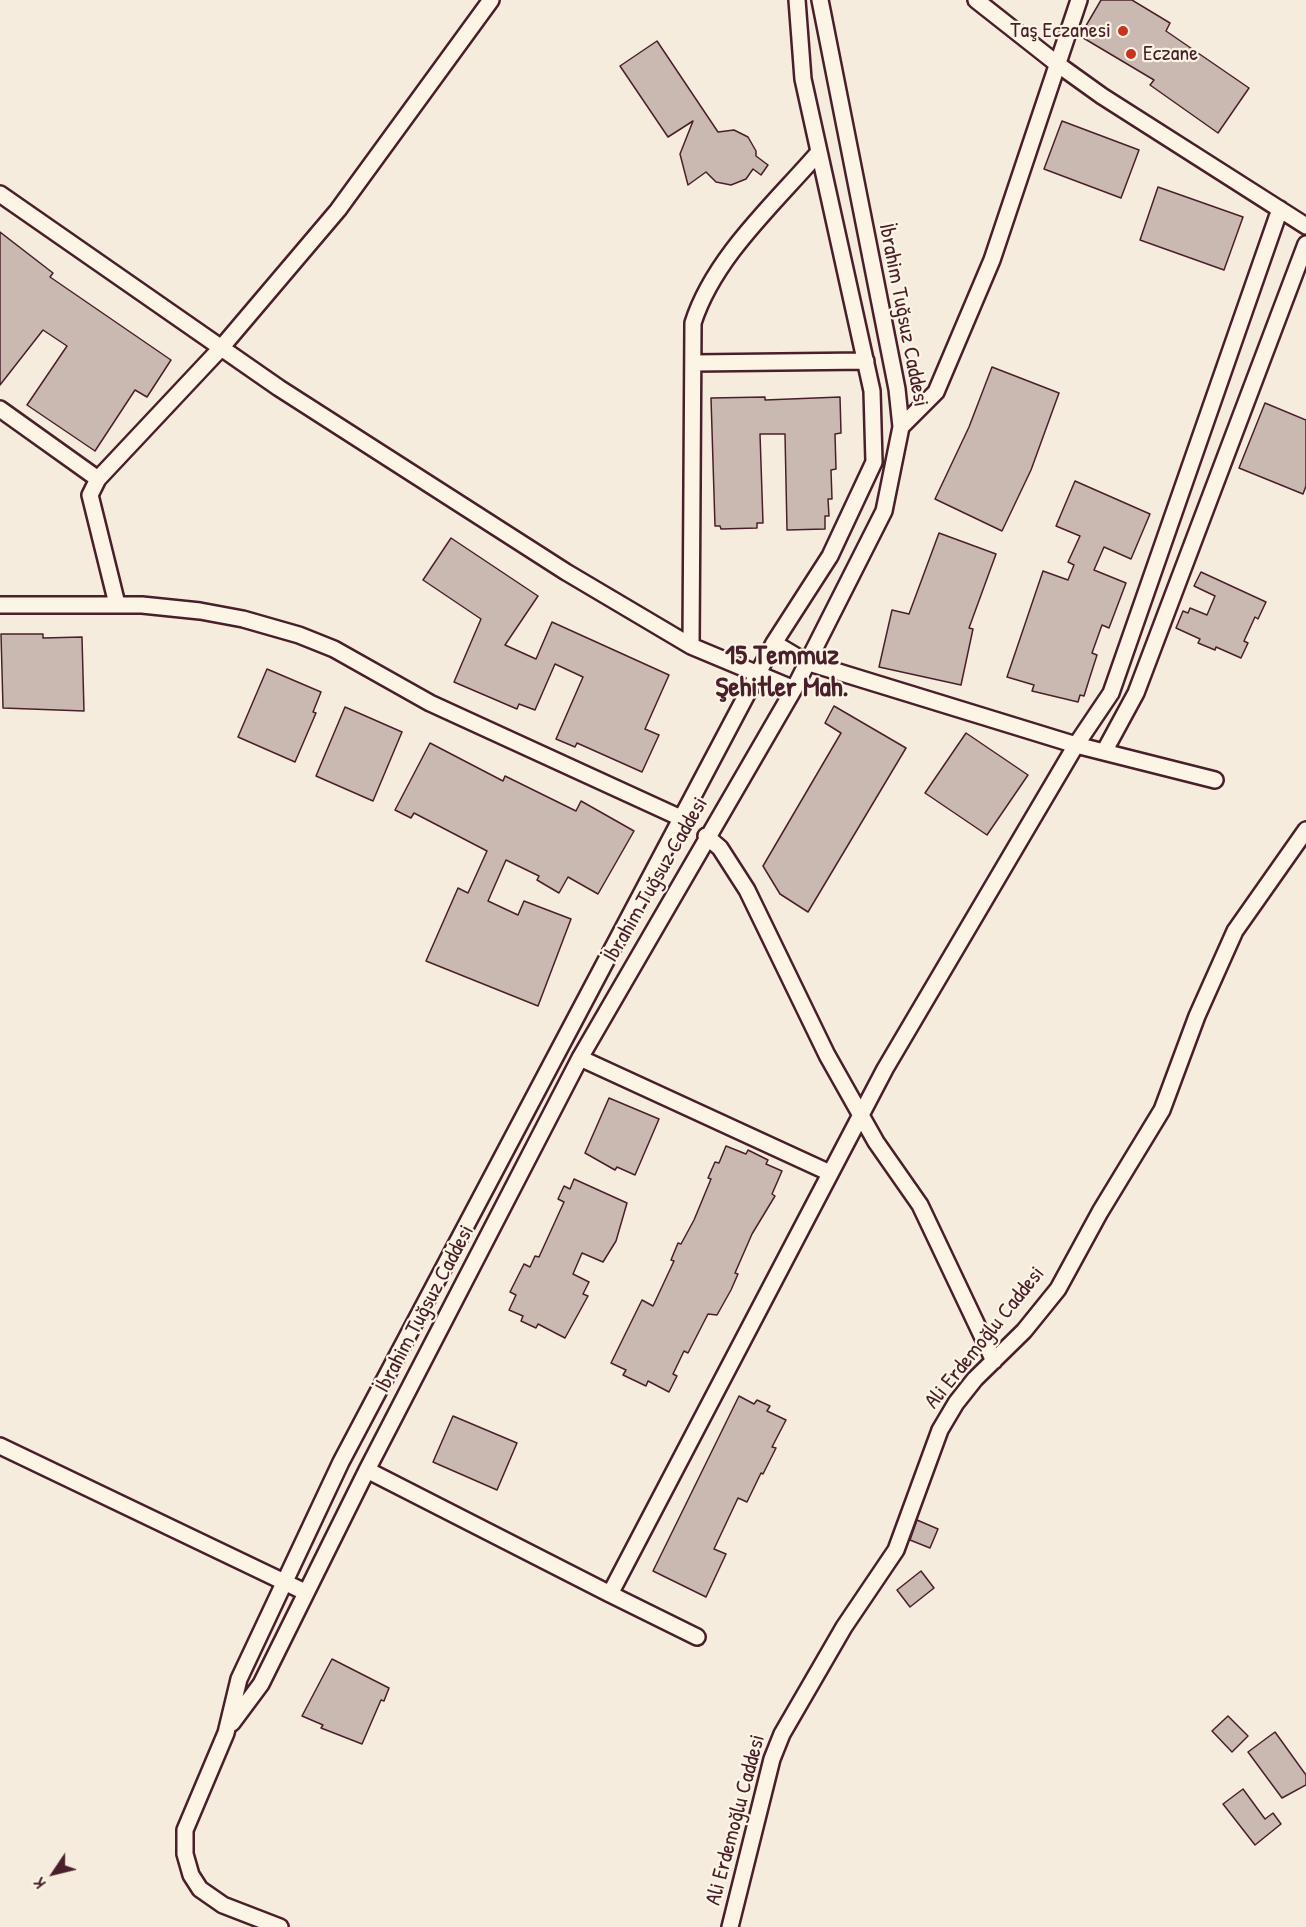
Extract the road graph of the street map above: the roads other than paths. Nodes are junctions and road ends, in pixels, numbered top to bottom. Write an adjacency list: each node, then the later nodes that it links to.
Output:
1 (491, 0): 12 (street)
2 (797, 0): 7 (street, İbrahim Tuğsuz Caddesi)
3 (820, 0): 16 (street, İbrahim Tuğsuz Caddesi)
4 (976, 0): 6 (street)
5 (1078, 0): 6 (street)
6 (1056, 63): 9 (street); 16 (street)
7 (819, 152): 13 (street, İbrahim Tuğsuz Caddesi); 14 (street)
8 (0, 194): 12 (street)
9 (1280, 209): 10 (street); 25 (street)
10 (1306, 226)
11 (1306, 244): 26 (street)
12 (221, 348): 17 (street); 21 (street)
13 (866, 361): 14 (street); 20 (street, İbrahim Tuğsuz Caddesi)
14 (694, 363): 21 (street)
15 (0, 409): 17 (street)
16 (902, 427): 22 (street, İbrahim Tuğsuz Caddesi)
17 (98, 478): 18 (street)
18 (117, 604): 19 (street); 28 (street)
19 (0, 605)
20 (774, 643): 22 (street); 23 (street, İbrahim Tuğsuz Caddesi)
21 (691, 646): 23 (street)
22 (806, 662): 24 (street, İbrahim Tuğsuz Caddesi); 25 (street)
23 (759, 674): 24 (street); 28 (street, İbrahim Tuğsuz Caddesi)
24 (794, 689): 30 (street, İbrahim Tuğsuz Caddesi)
25 (1076, 745): 26 (street); 32 (street)
26 (1104, 752): 27 (street)
27 (1215, 780)
28 (683, 819): 37 (street, İbrahim Tuğsuz Caddesi)
29 (1306, 830): 34 (street, Ali Erdemoğlu Caddesi)
30 (706, 836): 31 (street, İbrahim Tuğsuz Caddesi); 32 (street)
31 (580, 1058): 33 (street); 36 (street, İbrahim Tuğsuz Caddesi)
32 (860, 1115): 33 (street); 34 (street)
33 (830, 1173): 39 (street)
34 (994, 1361): 43 (street, Ali Erdemoğlu Caddesi)
35 (0, 1446): 37 (street)
36 (367, 1470): 38 (street, İbrahim Tuğsuz Caddesi); 39 (street)
37 (285, 1582): 38 (street); 41 (street, İbrahim Tuğsuz Caddesi)
38 (305, 1592): 41 (street, İbrahim Tuğsuz Caddesi)
39 (610, 1594): 40 (street)
40 (698, 1637)
41 (226, 1733): 42 (street, İbrahim Tuğsuz Caddesi)
42 (280, 1927)
43 (730, 1927)

